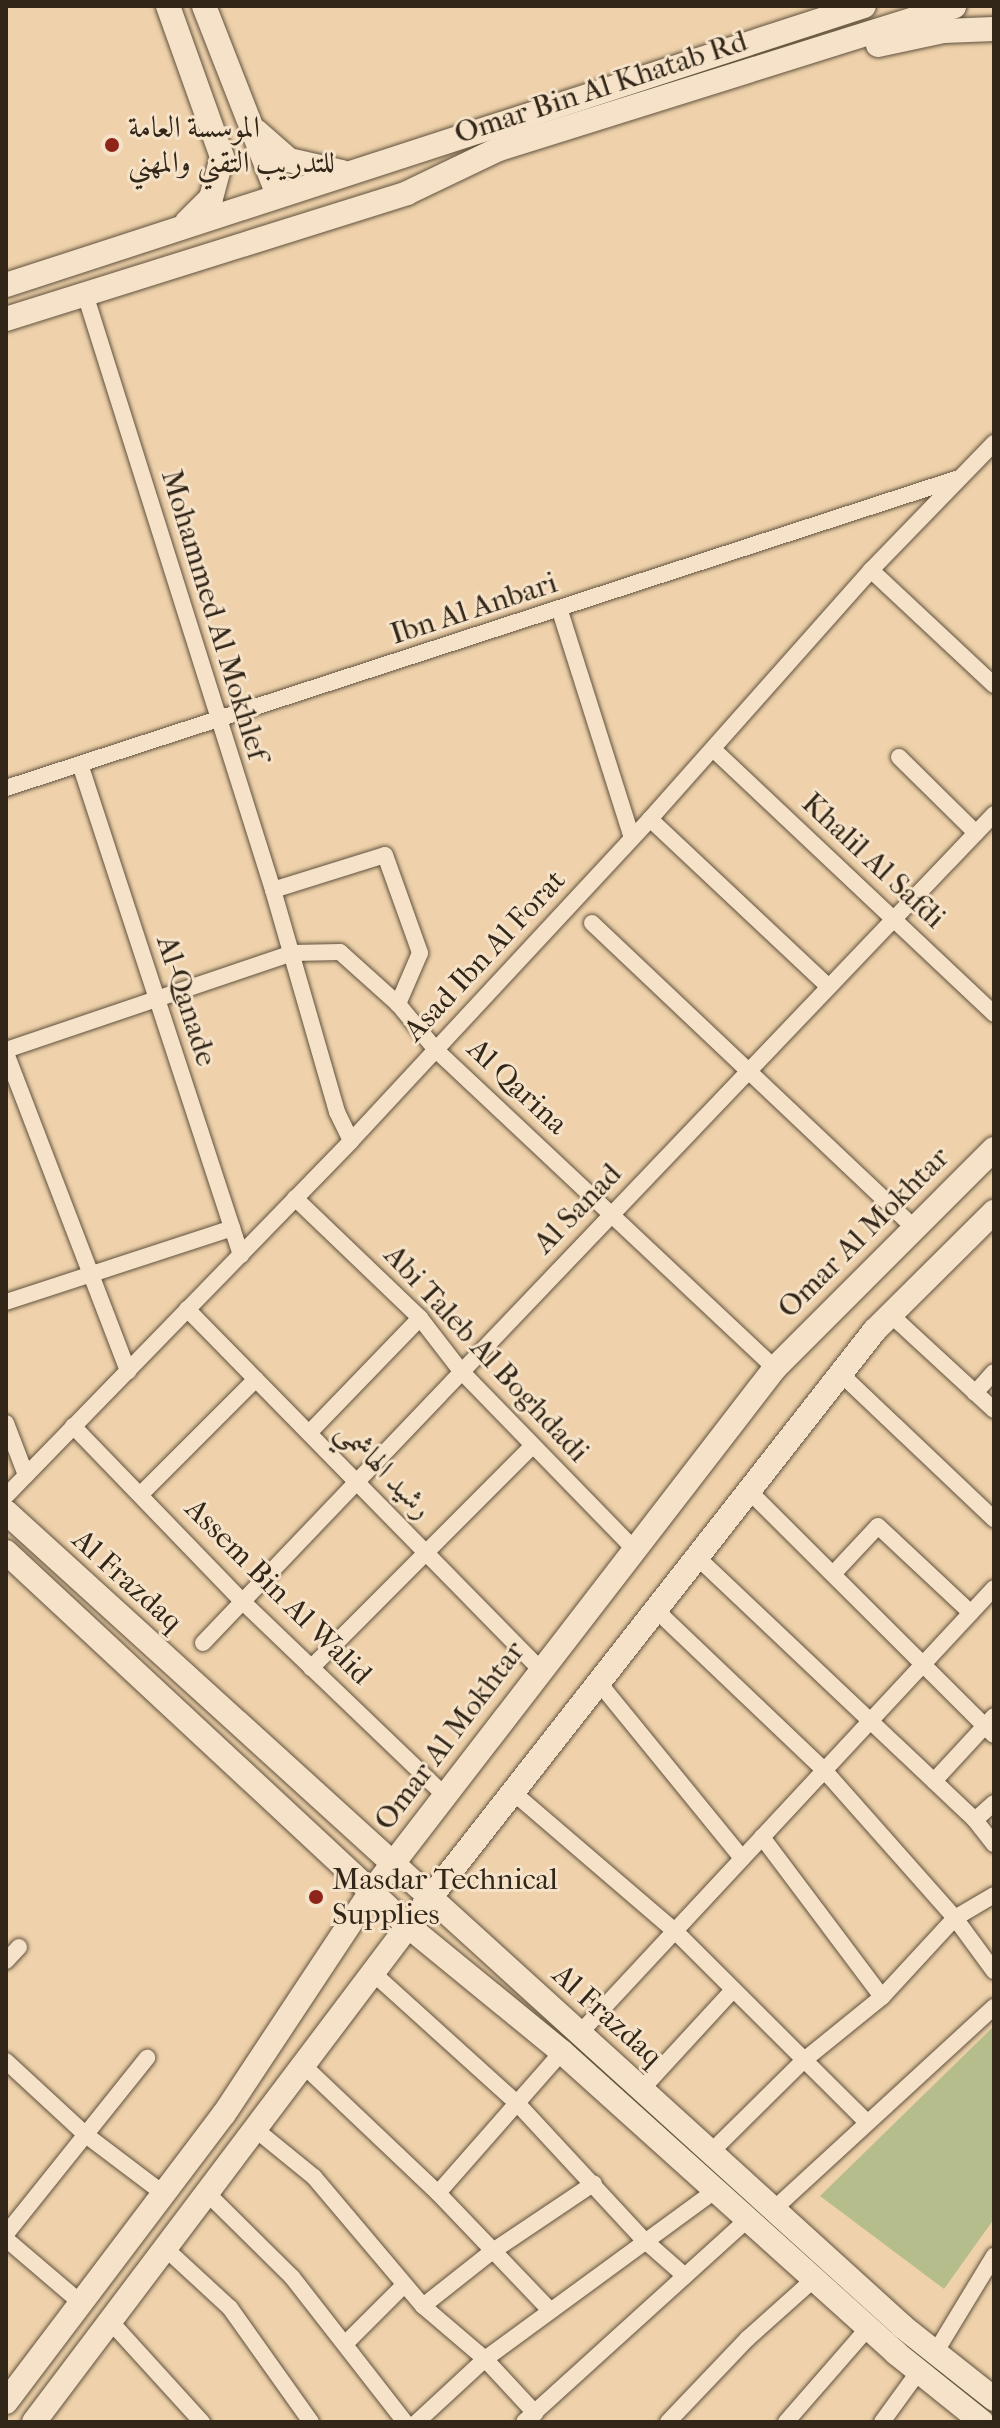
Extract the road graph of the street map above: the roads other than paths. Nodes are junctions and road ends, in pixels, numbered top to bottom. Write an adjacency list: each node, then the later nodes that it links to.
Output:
1 (168, 6): 10 (main road)
2 (204, 6): 6 (main road)
3 (864, 6): 7 (main road)
4 (954, 6): 8 (main road, Omar Bin Al Khatab Rd)
5 (994, 29): 8 (main road)
6 (247, 120): 7 (main road); 9 (main road)
7 (348, 173): 9 (main road)
8 (407, 193): 12 (main road, Omar Bin Al Khatab Rd)
9 (278, 195): 10 (main road)
10 (178, 229): 11 (main road)
11 (7, 282)
12 (85, 294): 13 (main road, Omar Bin Al Khatab Rd); 19 (street, Mohammed Al Mokhlef)
13 (6, 319)
14 (993, 447): 15 (street, Asad Ibn Al Forat)
15 (957, 479): 16 (street, Asad Ibn Al Forat); 17 (street, Ibn Al Anbari)
16 (871, 570): 18 (street); 20 (street, Asad Ibn Al Forat)
17 (560, 611): 19 (street, Ibn Al Anbari); 27 (street)
18 (994, 685)
19 (216, 719): 22 (street, Ibn Al Anbari); 28 (street, Mohammed Al Mokhlef)
20 (713, 749): 25 (street, Asad Ibn Al Forat); 29 (street, Khalil Al Safdi)
21 (899, 757): 26 (street)
22 (80, 764): 23 (street, Ibn Al Anbari); 33 (street, Al-Qanade)
23 (6, 788)
24 (994, 814): 26 (street, Al Sanad)
25 (650, 819): 27 (street, Asad Ibn Al Forat); 32 (street)
26 (976, 833): 29 (street, Al Sanad)
27 (632, 838): 36 (street, Asad Ibn Al Forat)
28 (273, 890): 31 (street, Mohammed Al Mokhlef); 34 (street)
29 (894, 919): 32 (street, Al Sanad); 35 (street, Khalil Al Safdi)
30 (592, 923): 38 (street)
31 (292, 953): 33 (street, Al Qarina); 34 (street, Al Qarina); 39 (street, Mohammed Al Mokhlef)
32 (829, 987): 38 (street, Al Sanad)
33 (154, 996): 37 (street, Al Qarina); 44 (street, Al-Qanade)
34 (398, 1004): 36 (street, Al Qarina)
35 (994, 1014)
36 (436, 1050): 39 (street, Asad Ibn Al Forat); 43 (street, Al Qarina)
37 (6, 1051): 47 (street)
38 (748, 1070): 43 (street, Al Sanad); 45 (street)
39 (351, 1141): 41 (street, Asad Ibn Al Forat)
40 (994, 1149): 45 (main road, Omar Al Mokhtar)
41 (295, 1198): 46 (street, Asad Ibn Al Forat); 51 (street, Abi Taleb Al Boghdadi)
42 (994, 1212): 50 (main road)
43 (612, 1215): 52 (street, Al Qarina); 54 (street, Al Sanad)
44 (232, 1228): 46 (street, Al-Qanade); 47 (street)
45 (915, 1228): 52 (main road, Omar Al Mokhtar)
46 (241, 1255): 49 (street, Asad Ibn Al Forat)
47 (92, 1274): 48 (street); 53 (street)
48 (6, 1302)
49 (187, 1309): 53 (street, Asad Ibn Al Forat); 57 (street, رشيد الهاشمي)
50 (891, 1315): 56 (main road); 58 (street)
51 (420, 1318): 54 (street, Abi Taleb Al Boghdadi); 62 (street)
52 (775, 1368): 71 (main road, Omar Al Mokhtar)
53 (128, 1371): 61 (street, Asad Ibn Al Forat)
54 (461, 1371): 63 (street, Abi Taleb Al Boghdadi); 65 (street, Al Sanad)
55 (994, 1372): 58 (street)
56 (841, 1374): 66 (main road); 70 (street)
57 (256, 1379): 62 (street, رشيد الهاشمي); 67 (street)
58 (975, 1393): 59 (street)
59 (994, 1410)
60 (6, 1423): 64 (street)
61 (73, 1426): 64 (street, Asad Ibn Al Forat); 67 (street, Assem Bin Al Walid)
62 (309, 1433): 65 (street, رشيد الهاشمي)
63 (532, 1446): 71 (street, Abi Taleb Al Boghdadi); 73 (street)
64 (26, 1475): 68 (street, Asad Ibn Al Forat)
65 (356, 1481): 73 (street, رشيد الهاشمي); 77 (street, Al Sanad)
66 (750, 1492): 74 (main road); 75 (street)
67 (142, 1493): 77 (street, Assem Bin Al Walid)
68 (6, 1496)
69 (6, 1512): 96 (main road, Al Frazdaq)
70 (994, 1519)
71 (635, 1550): 83 (main road, Omar Al Mokhtar)
72 (6, 1552): 97 (main road, Al Frazdaq)
73 (426, 1552): 82 (street); 83 (street, رشيد الهاشمي)
74 (698, 1558): 78 (main road); 85 (street)
75 (834, 1573): 79 (street); 81 (street)
76 (994, 1588): 79 (street)
77 (241, 1600): 80 (street, Al Sanad); 82 (street, Assem Bin Al Walid)
78 (657, 1611): 84 (main road); 87 (street)
79 (971, 1613): 81 (street)
80 (203, 1643)
81 (925, 1662): 85 (street); 86 (street)
82 (311, 1668): 90 (street, Assem Bin Al Walid)
83 (541, 1670): 90 (main road, Omar Al Mokhtar)
84 (600, 1684): 89 (main road); 95 (street)
85 (870, 1721): 87 (street); 88 (street)
86 (991, 1725): 88 (street)
87 (824, 1770): 93 (street); 100 (street)
88 (934, 1781): 92 (street)
89 (515, 1794): 99 (main road); 102 (street)
90 (444, 1795): 96 (main road, Omar Al Mokhtar)
91 (994, 1803): 92 (street)
92 (975, 1820): 94 (street)
93 (762, 1837): 95 (street); 108 (street)
94 (994, 1844)
95 (742, 1858): 102 (street)
96 (393, 1864): 97 (main road, Omar Al Mokhtar); 99 (main road, Al Frazdaq)
97 (371, 1892): 101 (main road, Al Frazdaq); 125 (main road, Omar Al Mokhtar)
98 (994, 1895): 100 (street)
99 (432, 1900): 101 (main road); 110 (main road, Al Frazdaq)
100 (955, 1918): 105 (street); 108 (street)
101 (408, 1926): 106 (main road); 110 (main road, Al Frazdaq)
102 (675, 1931): 107 (street); 110 (street)
103 (19, 1947): 104 (street)
104 (6, 1961)
105 (994, 1971)
106 (373, 1973): 114 (main road); 116 (street)
107 (733, 1990): 113 (street); 115 (street)
108 (882, 1997): 113 (street)
109 (994, 2007): 117 (street)
110 (571, 2043): 115 (main road, Al Frazdaq); 116 (street); 122 (main road, Al Frazdaq)
111 (147, 2058): 119 (street)
112 (6, 2061): 119 (street)
113 (803, 2061): 117 (street); 120 (street)
114 (303, 2065): 118 (main road); 124 (street)
115 (641, 2090): 120 (main road, Al Frazdaq)
116 (517, 2103): 121 (street); 124 (street)
117 (867, 2122): 126 (street)
118 (255, 2129): 123 (main road); 135 (street)
119 (86, 2135): 125 (street); 128 (street)
120 (710, 2153): 126 (main road, Al Frazdaq)
121 (594, 2183): 129 (street); 131 (street)
122 (716, 2190): 127 (main road, Al Frazdaq); 129 (street)
123 (207, 2193): 130 (main road); 141 (street)
124 (438, 2193): 131 (street)
125 (164, 2194): 136 (main road, Omar Al Mokhtar)
126 (773, 2210): 142 (main road, Al Frazdaq)
127 (748, 2219): 133 (street); 134 (main road, Al Frazdaq)
128 (6, 2237): 136 (street)
129 (643, 2239): 133 (street); 138 (street)
130 (165, 2248): 139 (main road); 150 (street)
131 (490, 2253): 137 (street); 138 (street)
132 (994, 2256): 142 (street)
133 (685, 2276): 147 (street)
134 (814, 2279): 140 (main road, Al Frazdaq); 153 (street)
135 (404, 2285): 137 (street); 141 (street)
136 (82, 2304): 146 (main road, Omar Al Mokhtar)
137 (423, 2306): 143 (street)
138 (550, 2310): 143 (street)
139 (110, 2321): 148 (main road); 149 (street)
140 (868, 2328): 144 (main road, Al Frazdaq); 154 (street)
141 (345, 2344): 151 (street)
142 (935, 2353): 145 (main road, Al Frazdaq)
143 (485, 2359): 147 (street); 152 (street)
144 (919, 2371): 155 (street); 156 (main road, Al Frazdaq)
145 (993, 2397)
146 (6, 2402)
147 (529, 2418)
148 (34, 2422)
149 (202, 2422)
150 (311, 2422)
151 (405, 2422)
152 (417, 2422)
153 (668, 2422)
154 (786, 2422)
155 (882, 2422)
156 (982, 2422)

